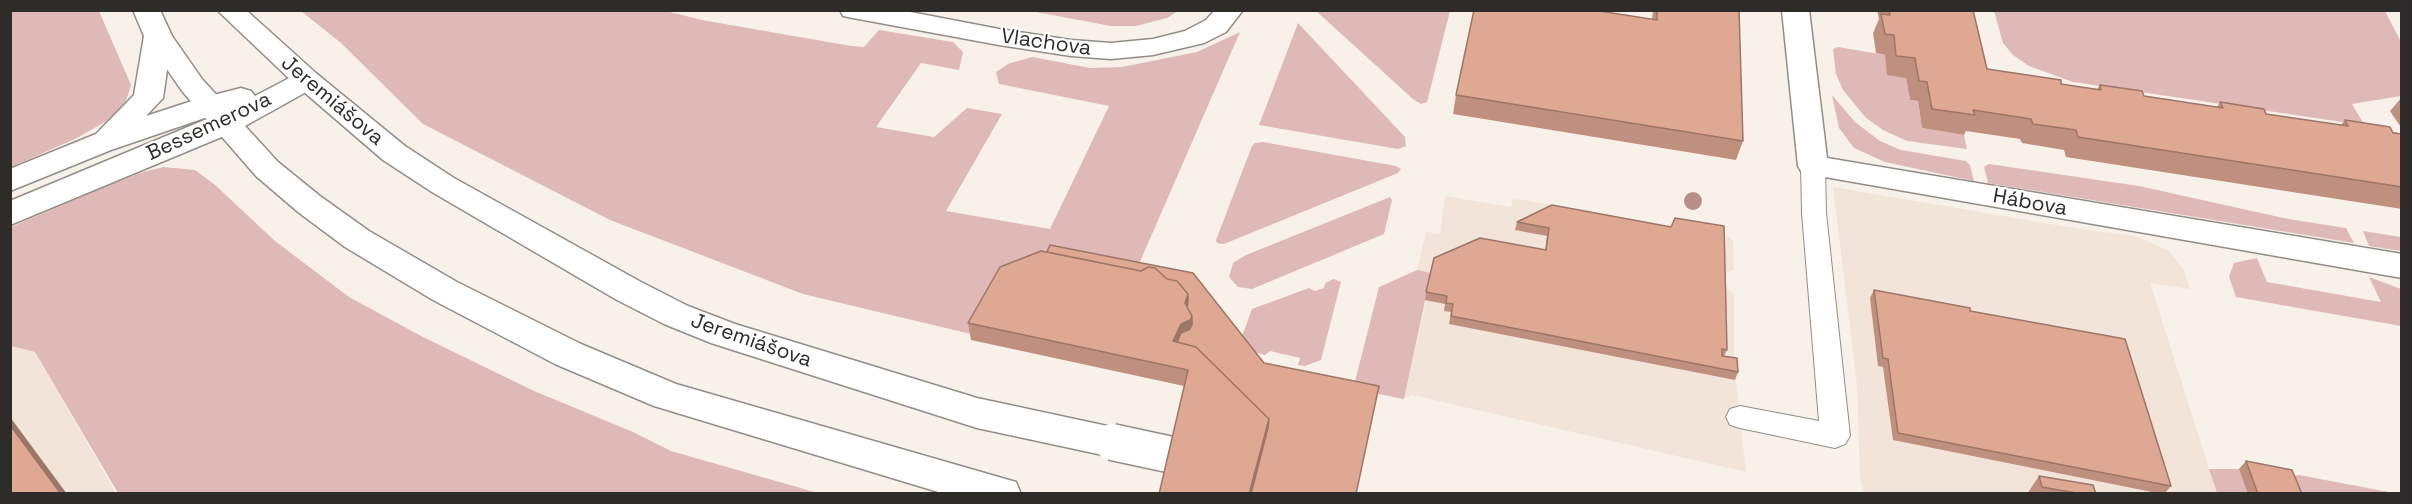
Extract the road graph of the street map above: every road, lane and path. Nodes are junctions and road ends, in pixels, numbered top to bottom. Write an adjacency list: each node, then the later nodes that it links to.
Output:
1 (230, 10): 6 (main road, Jeremiášova)
2 (853, 10): 3 (main road, Vlachova)
3 (1230, 10)
4 (1795, 10): 9 (main road)
5 (152, 23): 7 (main road); 8 (main road, Bessemerova)
6 (307, 80): 7 (main road, Bessemerova); 14 (main road, Jeremiášova, bridge)
7 (216, 114): 8 (main road, Bessemerova); 11 (main road, Bessemerova); 15 (main road)
8 (100, 143): 10 (main road, Bessemerova)
9 (1812, 166): 12 (main road, Hábova); 13 (lane)
10 (10, 181)
11 (10, 214)
12 (2402, 266)
13 (1740, 417)
14 (1250, 471)
15 (1002, 494)

